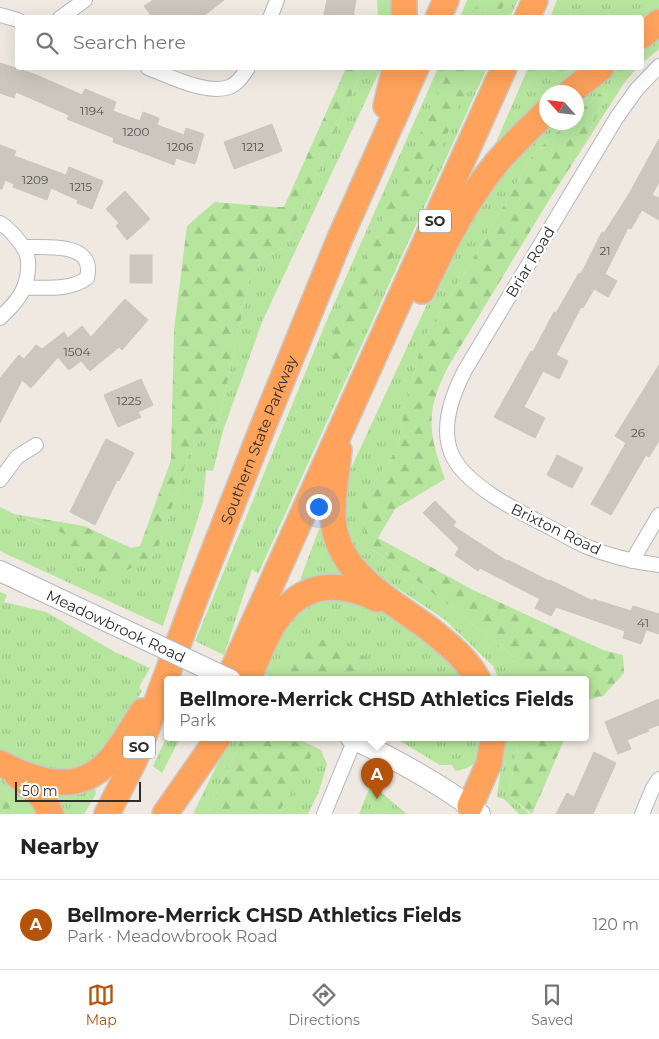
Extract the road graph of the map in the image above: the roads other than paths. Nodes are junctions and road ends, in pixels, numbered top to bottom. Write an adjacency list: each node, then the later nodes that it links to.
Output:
1 (85, 0): 7 (street)
2 (277, 0): 8 (street)
3 (404, 0): 9 (highway)
4 (446, 0): 10 (highway)
5 (535, 0): 11 (highway)
6 (0, 15): 12 (street)
7 (64, 15)
8 (271, 15)
9 (404, 15)
10 (439, 15)
11 (528, 15)
12 (15, 19)
13 (659, 22): 14 (highway)
14 (644, 34)
15 (659, 66): 32 (street, Briar Road)
16 (154, 70): 17 (street)
17 (247, 70)
18 (395, 70): 24 (highway)
19 (415, 70): 24 (highway, Southern State Parkway / SO)
20 (503, 70): 29 (highway, SO)
21 (598, 70): 22 (highway)
22 (579, 85)
23 (539, 119): 29 (highway)
24 (374, 158): 39 (highway, Southern State Parkway / SO)
25 (0, 223): 26 (street)
26 (22, 247): 27 (street); 27 (street)
27 (24, 288): 28 (street)
28 (0, 318)
29 (366, 374): 30 (highway, SO)
30 (342, 427): 38 (highway); 41 (highway, SO)
31 (36, 445): 33 (street)
32 (464, 471): 35 (street, Brixton Road)
33 (0, 480)
34 (659, 515): 35 (street)
35 (632, 561): 36 (street, Brixton Road)
36 (659, 565)
37 (0, 571): 40 (street, Meadowbrook Road, bridge)
38 (407, 613): 42 (highway); 43 (highway)
39 (166, 676)
40 (222, 676)
41 (232, 676)
42 (250, 676)
43 (475, 676)
44 (164, 679): 51 (highway)
45 (164, 681): 55 (highway, Southern State Parkway / SO)
46 (200, 741): 56 (highway)
47 (216, 741): 56 (highway)
48 (352, 741): 57 (street)
49 (357, 741): 53 (street)
50 (493, 741): 53 (highway)
51 (1, 764): 54 (highway)
52 (659, 779): 58 (street)
53 (475, 810)
54 (51, 814)
55 (107, 814)
56 (164, 814)
57 (324, 814)
58 (642, 814)

